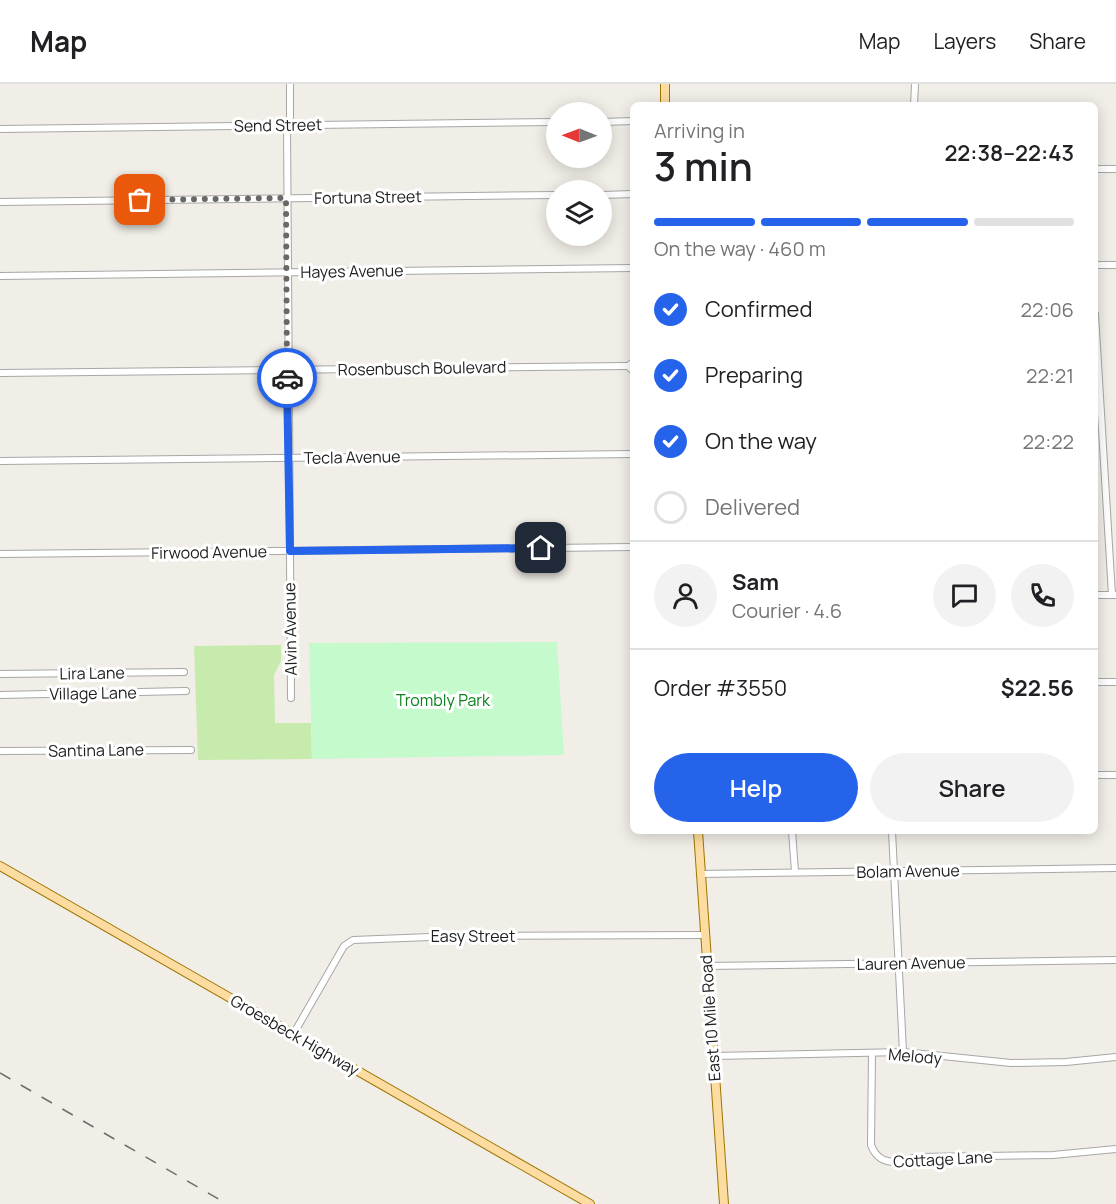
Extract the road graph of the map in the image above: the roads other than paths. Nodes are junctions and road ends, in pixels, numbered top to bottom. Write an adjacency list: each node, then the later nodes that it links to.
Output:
1 (290, 84): 9 (street, Alvin Avenue)
2 (665, 84): 4 (main road)
3 (915, 84): 5 (street)
4 (664, 102)
5 (914, 102)
6 (630, 121): 8 (street)
7 (546, 122): 9 (street, Send Street)
8 (612, 122)
9 (287, 125): 10 (street, Send Street); 16 (street, Alvin Avenue)
10 (0, 129)
11 (1098, 169): 12 (street)
12 (1116, 169)
13 (630, 194): 15 (street)
14 (546, 195): 16 (street, Fortuna Street)
15 (612, 195)
16 (286, 198): 17 (street, Fortuna Street); 21 (street, Alvin Avenue)
17 (0, 201)
18 (1098, 265): 19 (street)
19 (1116, 265)
20 (630, 268): 21 (street, Hayes Avenue)
21 (286, 272): 22 (street, Hayes Avenue); 25 (street, Alvin Avenue)
22 (0, 276)
23 (1098, 358): 34 (street)
24 (630, 366): 25 (street, Rosenbusch Boulevard)
25 (287, 370): 26 (street, Rosenbusch Boulevard); 28 (street, Alvin Avenue)
26 (0, 372)
27 (630, 454): 28 (street, Tecla Avenue)
28 (289, 457): 29 (street, Tecla Avenue); 31 (street, Alvin Avenue)
29 (0, 461)
30 (630, 547): 31 (street, Firwood Avenue)
31 (290, 551): 32 (street, Firwood Avenue); 41 (street, Alvin Avenue)
32 (0, 554)
33 (1098, 595): 34 (street)
34 (1114, 595)
35 (184, 672): 36 (street, Lira Lane)
36 (0, 674)
37 (1098, 682): 38 (street)
38 (1116, 682)
39 (186, 691): 40 (street, Village Lane)
40 (0, 695)
41 (291, 698)
42 (191, 750): 43 (street, Santina Lane)
43 (0, 751)
44 (1098, 775): 45 (street)
45 (1116, 775)
46 (698, 834): 53 (main road, East 10 Mile Road)
47 (792, 834): 52 (street)
48 (892, 834): 51 (street)
49 (0, 866): 58 (main road, Groesbeck Highway)
50 (1116, 868): 51 (street, Bolam Avenue)
51 (894, 871): 52 (street, Bolam Avenue); 56 (street)
52 (795, 872): 53 (street, Bolam Avenue)
53 (700, 874): 54 (main road, East 10 Mile Road)
54 (704, 935): 57 (main road, East 10 Mile Road); 58 (street, Easy Street)
55 (1116, 960): 56 (street, Lauren Avenue)
56 (899, 963): 57 (street, Lauren Avenue); 59 (street)
57 (707, 966): 61 (main road, East 10 Mile Road)
58 (294, 1034): 64 (main road, Groesbeck Highway)
59 (903, 1052): 60 (street, Melody); 62 (street, Melody)
60 (872, 1053): 61 (street, Melody); 63 (street, Cottage Lane)
61 (713, 1056): 65 (main road, East 10 Mile Road)
62 (1116, 1057)
63 (1116, 1149)
64 (590, 1204)
65 (724, 1204)

